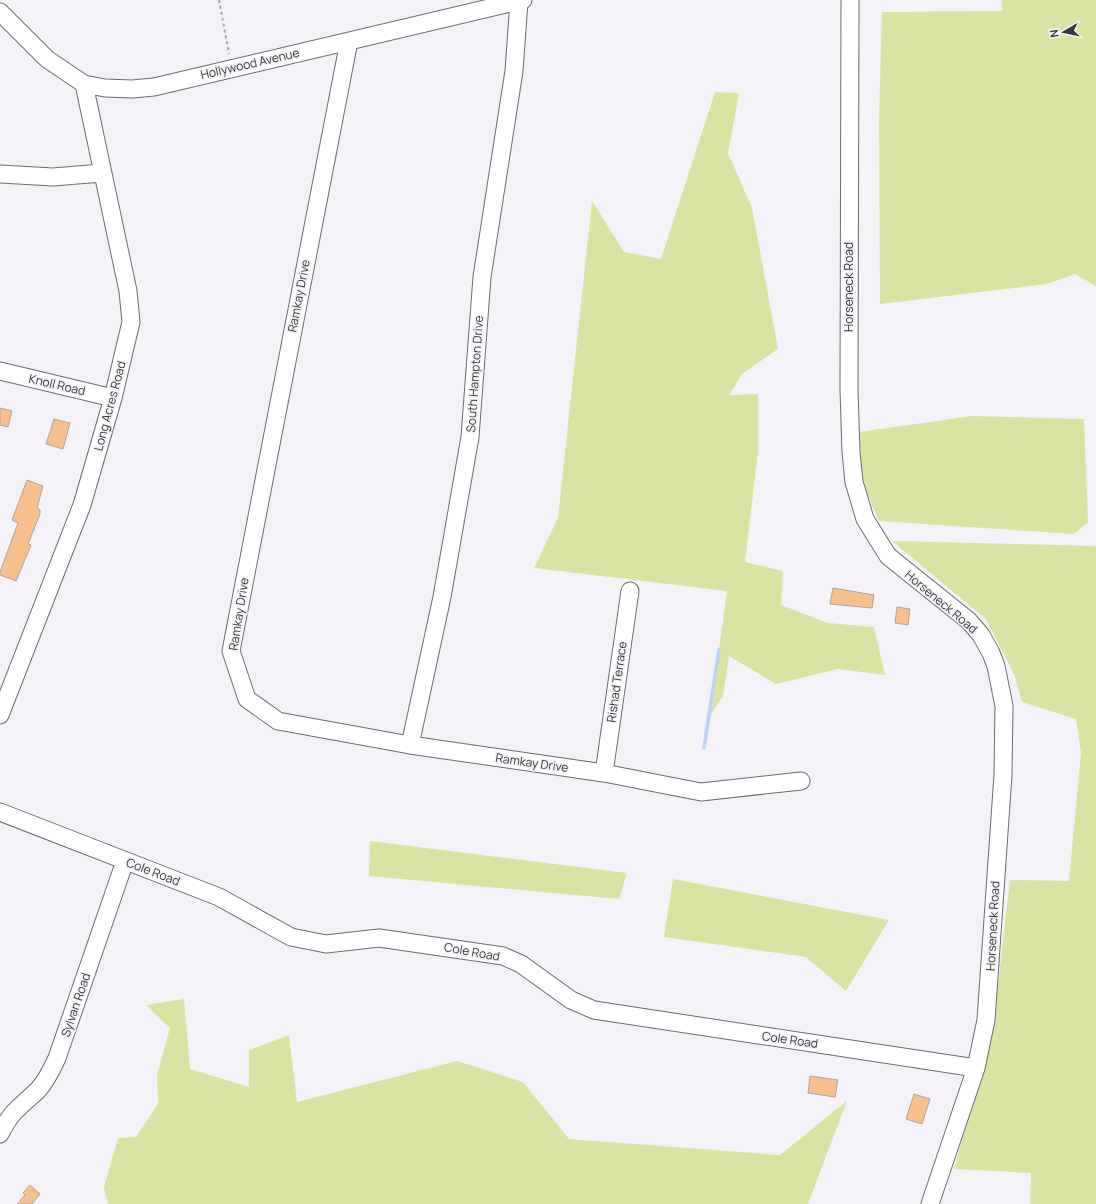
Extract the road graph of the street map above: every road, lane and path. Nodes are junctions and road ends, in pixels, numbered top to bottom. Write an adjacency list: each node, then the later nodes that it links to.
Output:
1 (219, 0): 6 (path)
2 (521, 0): 5 (street, Hollywood Avenue); 14 (street, South Hampton Drive)
3 (850, 0): 19 (street, Horseneck Road)
4 (0, 12): 7 (street, Hollywood Avenue)
5 (349, 41): 6 (street, Hollywood Avenue); 14 (street, Ramkay Drive)
6 (231, 69): 7 (street, Hollywood Avenue)
7 (84, 84): 8 (street, Long Acres Road)
8 (102, 173): 9 (street); 11 (street, Long Acres Road)
9 (0, 174)
10 (0, 371): 11 (street, Knoll Road)
11 (113, 398): 13 (street, Long Acres Road)
12 (630, 591): 15 (street, Rishad Terrace)
13 (0, 715)
14 (410, 745): 15 (street, Ramkay Drive)
15 (604, 774): 16 (street, Ramkay Drive)
16 (801, 781)
17 (0, 812): 18 (street, Cole Road)
18 (125, 861): 19 (street, Cole Road); 20 (street, Sylvan Road)
19 (976, 1068): 21 (street, Horseneck Road)
20 (0, 1134)
21 (930, 1204)

